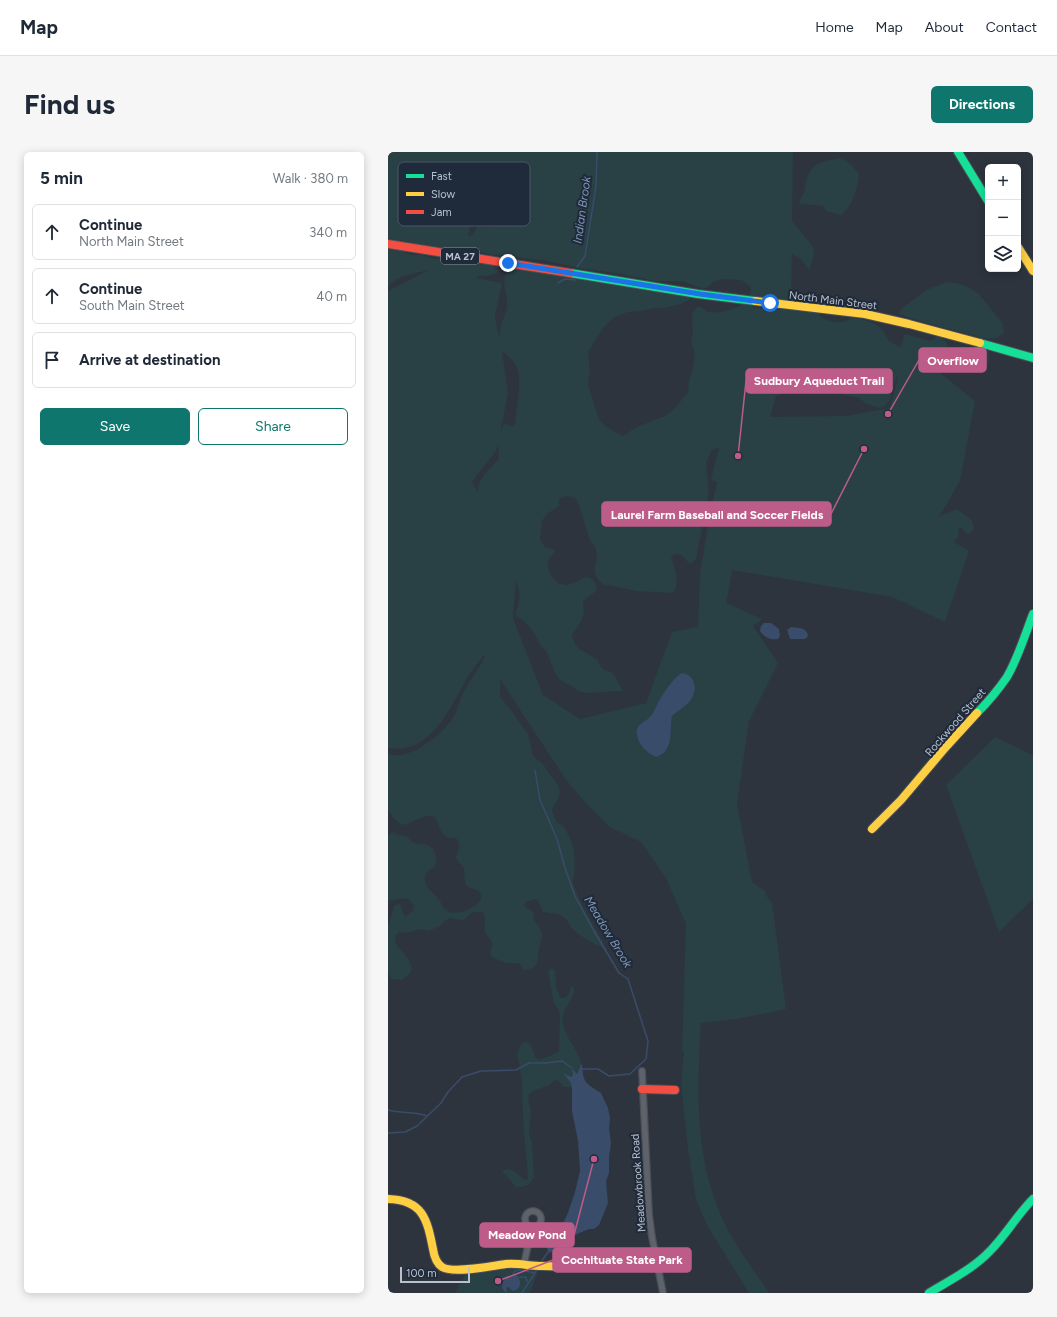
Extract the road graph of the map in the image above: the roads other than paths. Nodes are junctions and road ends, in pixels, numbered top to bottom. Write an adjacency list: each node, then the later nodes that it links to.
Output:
1 (958, 152): 2 (main road)
2 (987, 200)
3 (388, 244): 6 (main road, North Main Street / MA 27)
4 (1021, 252): 5 (main road)
5 (1033, 271)
6 (1033, 358)
7 (1033, 614): 8 (main road, Rockwood Street)
8 (872, 829)
9 (642, 1071): 10 (street, Meadowbrook Road)
10 (642, 1089): 11 (main road); 16 (street, Meadowbrook Road)
11 (675, 1090)
12 (388, 1199): 15 (main road)
13 (1033, 1199): 18 (main road)
14 (532, 1227): 15 (street)
15 (524, 1264): 16 (main road)
16 (658, 1266): 17 (street, Meadowbrook Road)
17 (663, 1293)
18 (929, 1293)

